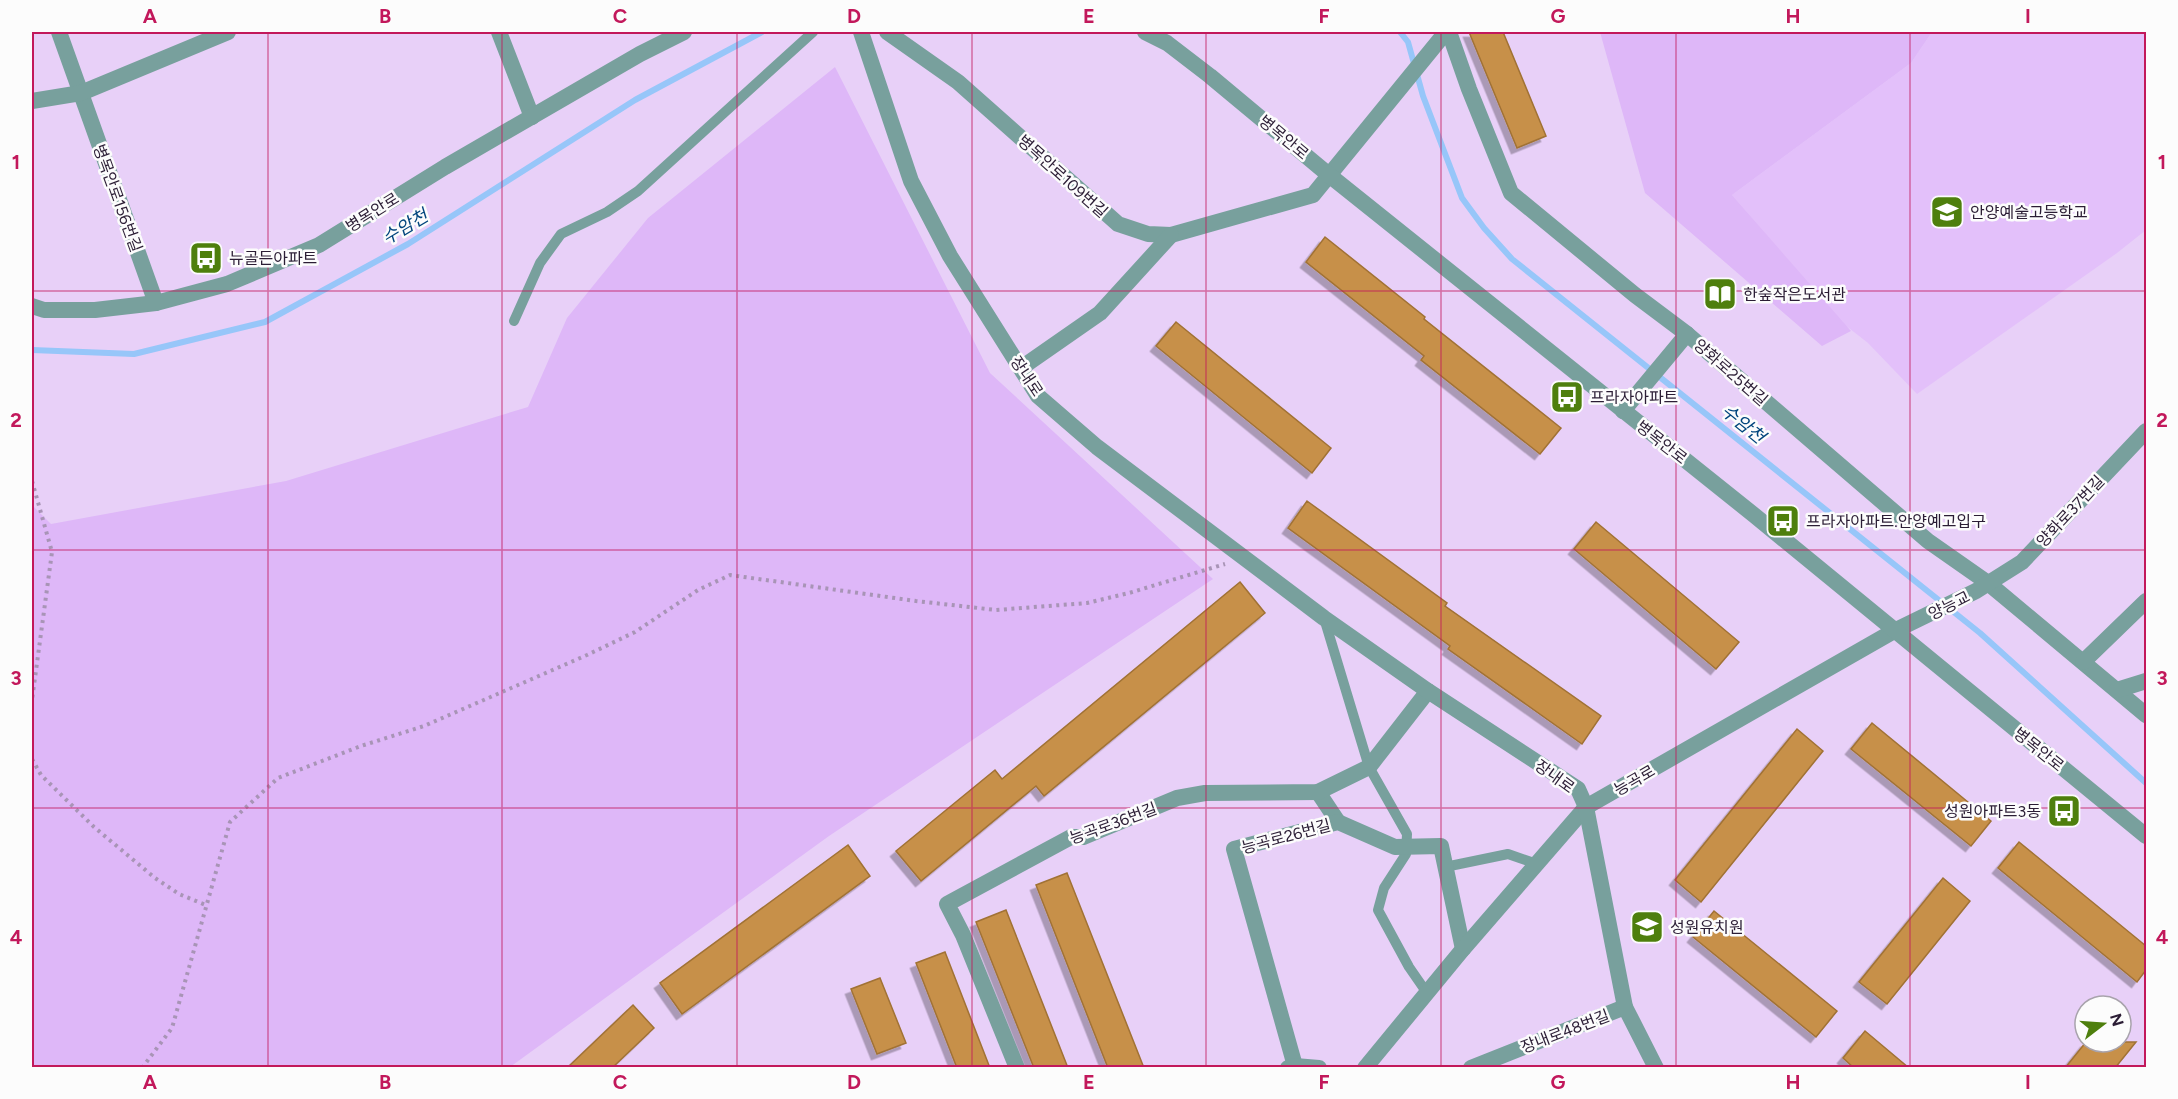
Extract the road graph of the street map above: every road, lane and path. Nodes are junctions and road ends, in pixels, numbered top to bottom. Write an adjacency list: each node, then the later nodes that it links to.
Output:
1 (58, 32): 10 (street, 병목안로156번길)
2 (228, 32): 10 (street)
3 (499, 32): 12 (street)
4 (684, 32): 12 (street, 병목안로)
5 (813, 32): 17 (lane)
6 (861, 32): 19 (street, 장내로)
7 (887, 32): 14 (street, 병목안로109번길)
8 (1146, 32): 13 (street, 병목안로)
9 (1447, 32): 13 (street, 병목안로109번길); 18 (street, 양화로25번길)
10 (81, 93): 11 (street); 15 (street, 병목안로156번길)
11 (32, 101)
12 (532, 117): 15 (street, 병목안로)
13 (1329, 175): 14 (street, 병목안로109번길); 20 (street, 병목안로)
14 (1171, 235): 19 (street)
15 (156, 303): 16 (street, 병목안로)
16 (32, 306)
17 (514, 321)
18 (1687, 334): 20 (street); 24 (street, 양화로25번길)
19 (1021, 368): 23 (street, 장내로)
20 (1623, 411): 27 (street, 병목안로)
21 (2146, 432): 24 (street, 양화로37번길)
22 (32, 481): 32 (path)
23 (1243, 557): 26 (street, 장내로); 43 (path)
24 (1982, 587): 27 (street, 양능교); 28 (street, 양화로25번길)
25 (2146, 601): 28 (street)
26 (1324, 618): 31 (street, 장내로); 35 (lane)
27 (1894, 631): 37 (street, 능곡로); 39 (street, 병목안로)
28 (2083, 662): 30 (street, 양화로25번길)
29 (2146, 681): 30 (street)
30 (2117, 690): 33 (street, 양화로25번길)
31 (1428, 691): 35 (street, 능곡로36번길); 37 (street, 장내로)
32 (32, 700)
33 (2146, 715)
34 (32, 759): 43 (path)
35 (1369, 767): 36 (street, 능곡로36번길); 40 (lane)
36 (1318, 792): 38 (street); 49 (street, 능곡로36번길)
37 (1586, 807): 41 (street, 능곡로); 46 (street, 장내로)
38 (1338, 822): 40 (street, 능곡로26번길); 47 (street, 능곡로26번길)
39 (2146, 836)
40 (1407, 845): 42 (street, 능곡로26번길); 45 (lane)
41 (1537, 864): 42 (lane); 44 (street, 능곡로)
42 (1445, 867): 44 (street)
43 (208, 906): 48 (path)
44 (1463, 948): 45 (street, 능곡로)
45 (1427, 993): 51 (street, 능곡로)
46 (1625, 1007): 52 (street, 장내로48번길); 53 (street, 장내로)
47 (1291, 1067): 50 (street)
48 (142, 1068)
49 (1017, 1068)
50 (1319, 1068)
51 (1365, 1068)
52 (1471, 1068)
53 (1656, 1068)

